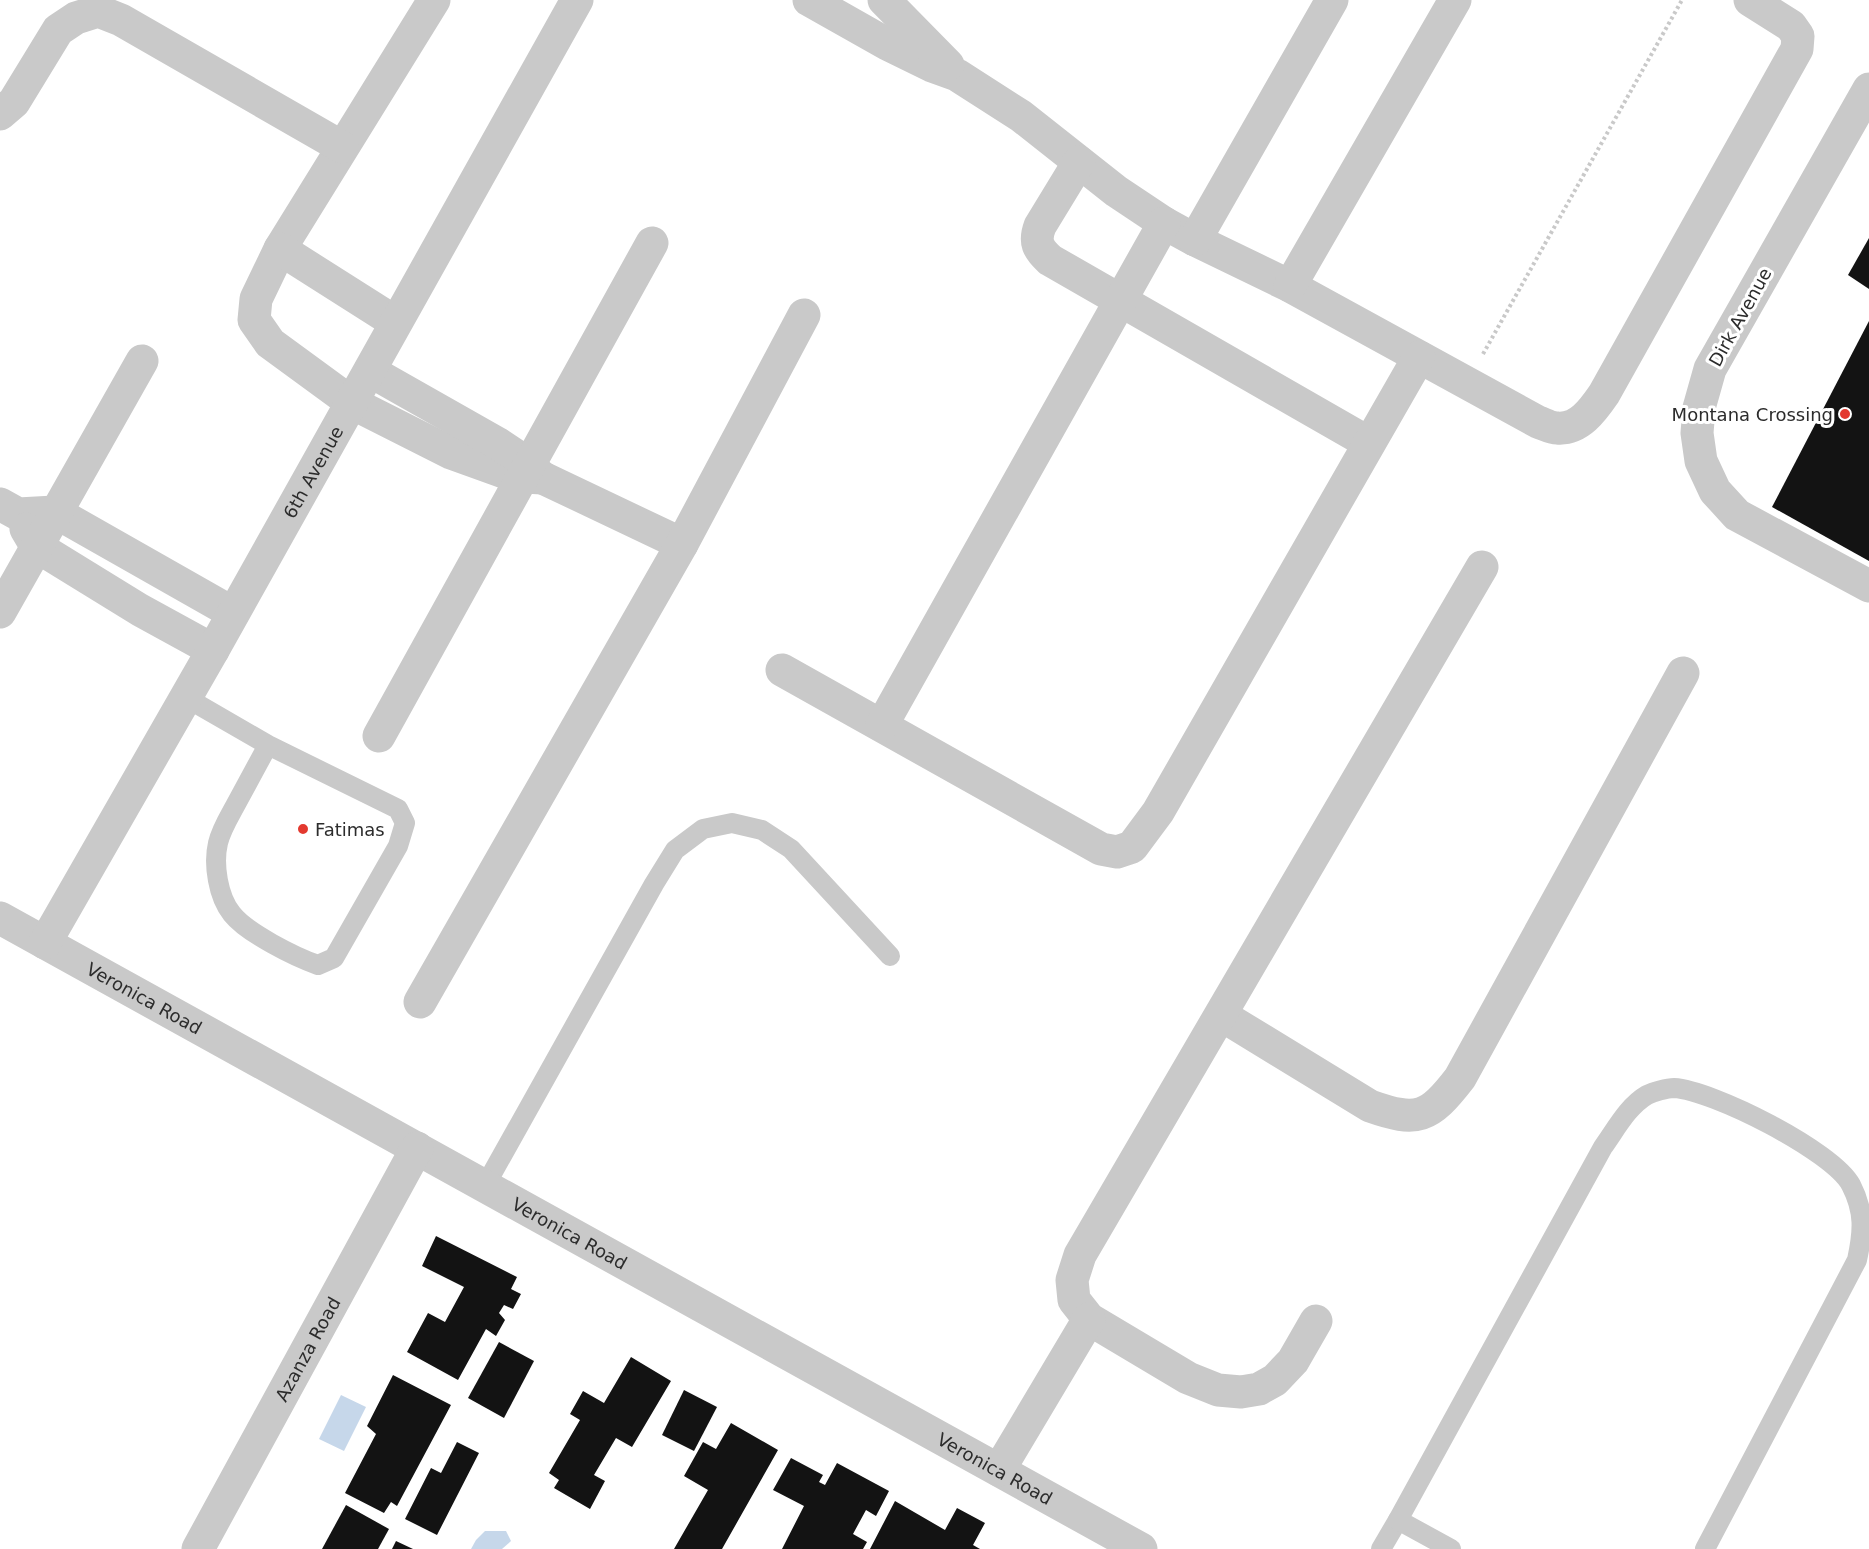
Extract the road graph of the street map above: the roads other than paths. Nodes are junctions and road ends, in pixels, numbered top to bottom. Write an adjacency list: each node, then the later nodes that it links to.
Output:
1 (434, 0): 12 (street)
2 (577, 0): 21 (street, 6th Avenue)
3 (809, 0): 9 (street)
4 (884, 0): 9 (street)
5 (1332, 0): 15 (street)
6 (1455, 0): 18 (street)
7 (1750, 0): 22 (street)
8 (122, 10): 11 (street); 12 (street)
9 (957, 75): 13 (street)
10 (1869, 89): 34 (street, Dirk Avenue)
11 (0, 114)
12 (342, 147): 17 (street)
13 (1079, 162): 14 (street); 19 (street)
14 (1164, 223): 15 (street); 19 (street)
15 (1195, 240): 18 (street)
16 (652, 243): 28 (street)
17 (280, 249): 21 (street); 25 (street)
18 (1290, 286): 22 (street)
19 (1121, 301): 27 (street); 41 (street)
20 (804, 315): 31 (street)
21 (395, 322): 24 (street, 6th Avenue)
22 (1419, 357): 27 (street)
23 (142, 361): 30 (street)
24 (370, 371): 25 (street, 6th Avenue); 26 (street)
25 (352, 403): 26 (street); 36 (street, 6th Avenue)
26 (459, 439): 28 (street)
27 (1369, 442): 41 (street)
28 (531, 474): 31 (street); 42 (street)
29 (9, 509): 30 (street); 32 (street)
30 (55, 512): 32 (street); 36 (street)
31 (682, 544): 47 (street)
32 (36, 546): 35 (street); 37 (street)
33 (1482, 567): 48 (street)
34 (1869, 586)
35 (0, 612)
36 (233, 614): 37 (street, 6th Avenue)
37 (213, 650): 40 (street, 6th Avenue)
38 (782, 670): 41 (street)
39 (1683, 673): 48 (street)
40 (185, 697): 43 (lane); 45 (street, 6th Avenue)
41 (882, 725)
42 (379, 736)
43 (268, 745): 43 (lane)
44 (0, 918): 45 (street, Veronica Road)
45 (45, 943): 49 (street, Veronica Road)
46 (890, 956): 50 (lane)
47 (420, 1002)
48 (1221, 1015): 51 (street)
49 (417, 1148): 50 (street, Veronica Road); 55 (street, Azanza Road)
50 (485, 1186): 53 (street, Veronica Road)
51 (1089, 1319): 52 (street); 53 (street)
52 (1316, 1321)
53 (999, 1470): 56 (street, Veronica Road)
54 (1398, 1520): 57 (lane); 58 (lane); 59 (lane)
55 (198, 1549)
56 (1140, 1549)
57 (1381, 1549)
58 (1451, 1549)
59 (1705, 1549)

